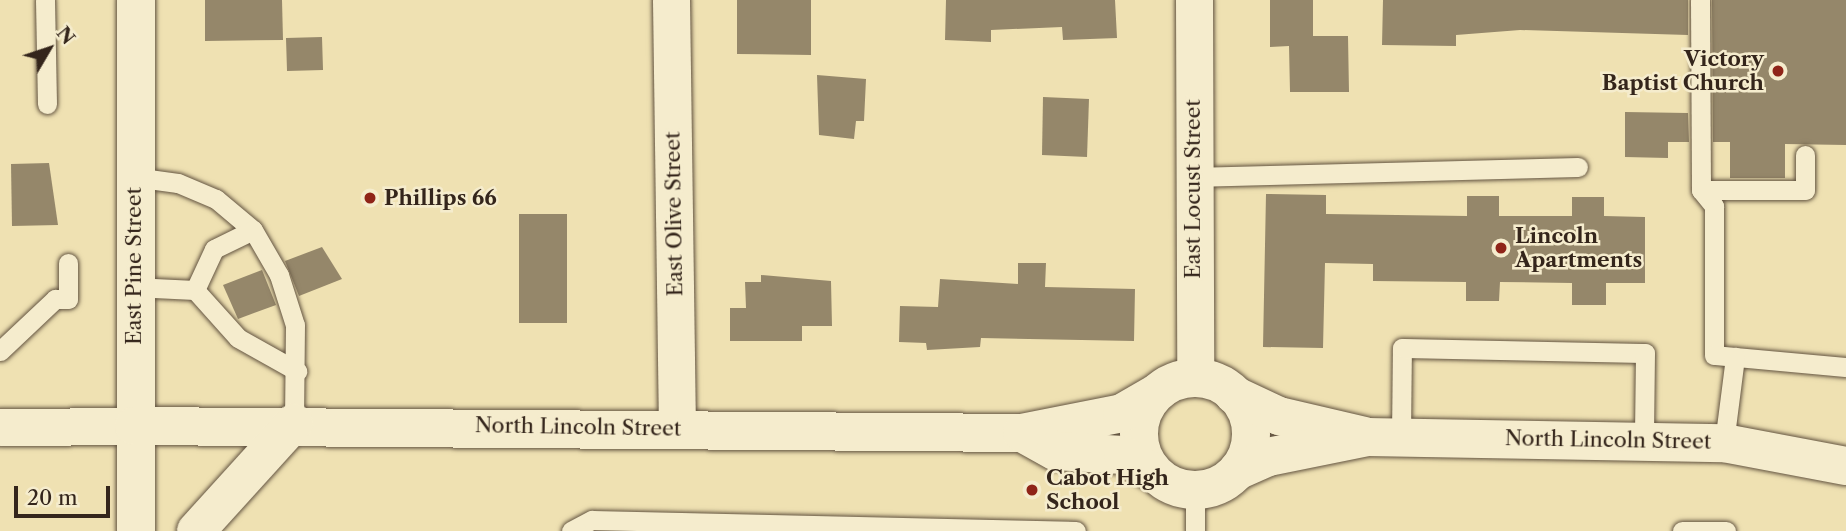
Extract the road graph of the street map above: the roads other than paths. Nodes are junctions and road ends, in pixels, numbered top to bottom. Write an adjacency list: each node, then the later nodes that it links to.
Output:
1 (45, 0): 6 (lane)
2 (136, 0): 9 (street, East Pine Street)
3 (671, 0): 26 (street, East Olive Street)
4 (1194, 0): 10 (street, East Locust Street)
5 (1700, 0): 11 (lane)
6 (47, 104)
7 (1805, 155): 11 (lane)
8 (1578, 167): 10 (lane)
9 (134, 177): 12 (lane); 14 (street, East Pine Street)
10 (1192, 177): 20 (street, East Locust Street)
11 (1701, 190): 17 (lane)
12 (253, 230): 15 (lane); 19 (lane)
13 (68, 263): 16 (lane)
14 (133, 287): 15 (lane); 24 (street, East Pine Street)
15 (195, 290): 19 (lane)
16 (0, 351)
17 (1735, 356): 18 (lane); 30 (lane)
18 (1846, 367)
19 (297, 371): 23 (lane)
20 (1195, 378): 21 (street, North Lincoln Street); 22 (street, North Lincoln Street)
21 (1155, 394): 27 (street, North Lincoln Street); 33 (street)
22 (1234, 395): 28 (street, North Lincoln Street); 32 (street)
23 (294, 423): 24 (street, North Lincoln Street); 26 (street, North Lincoln Street); 36 (street)
24 (134, 425): 25 (street); 35 (street, East Pine Street)
25 (0, 427)
26 (677, 429): 27 (street, North Lincoln Street)
27 (1023, 433): 33 (street, North Lincoln Street)
28 (1384, 437): 29 (street, North Lincoln Street); 29 (lane); 32 (street, North Lincoln Street)
29 (1644, 439): 30 (street, North Lincoln Street)
30 (1724, 443): 31 (street, North Lincoln Street)
31 (1846, 466)
32 (1237, 471): 34 (street, North Lincoln Street)
33 (1153, 472): 34 (street, North Lincoln Street)
34 (1195, 490): 39 (lane)
35 (136, 531)
36 (196, 531)
37 (571, 531): 38 (lane)
38 (1076, 531)
39 (1195, 531)
40 (1682, 531): 41 (lane)
41 (1726, 531)

